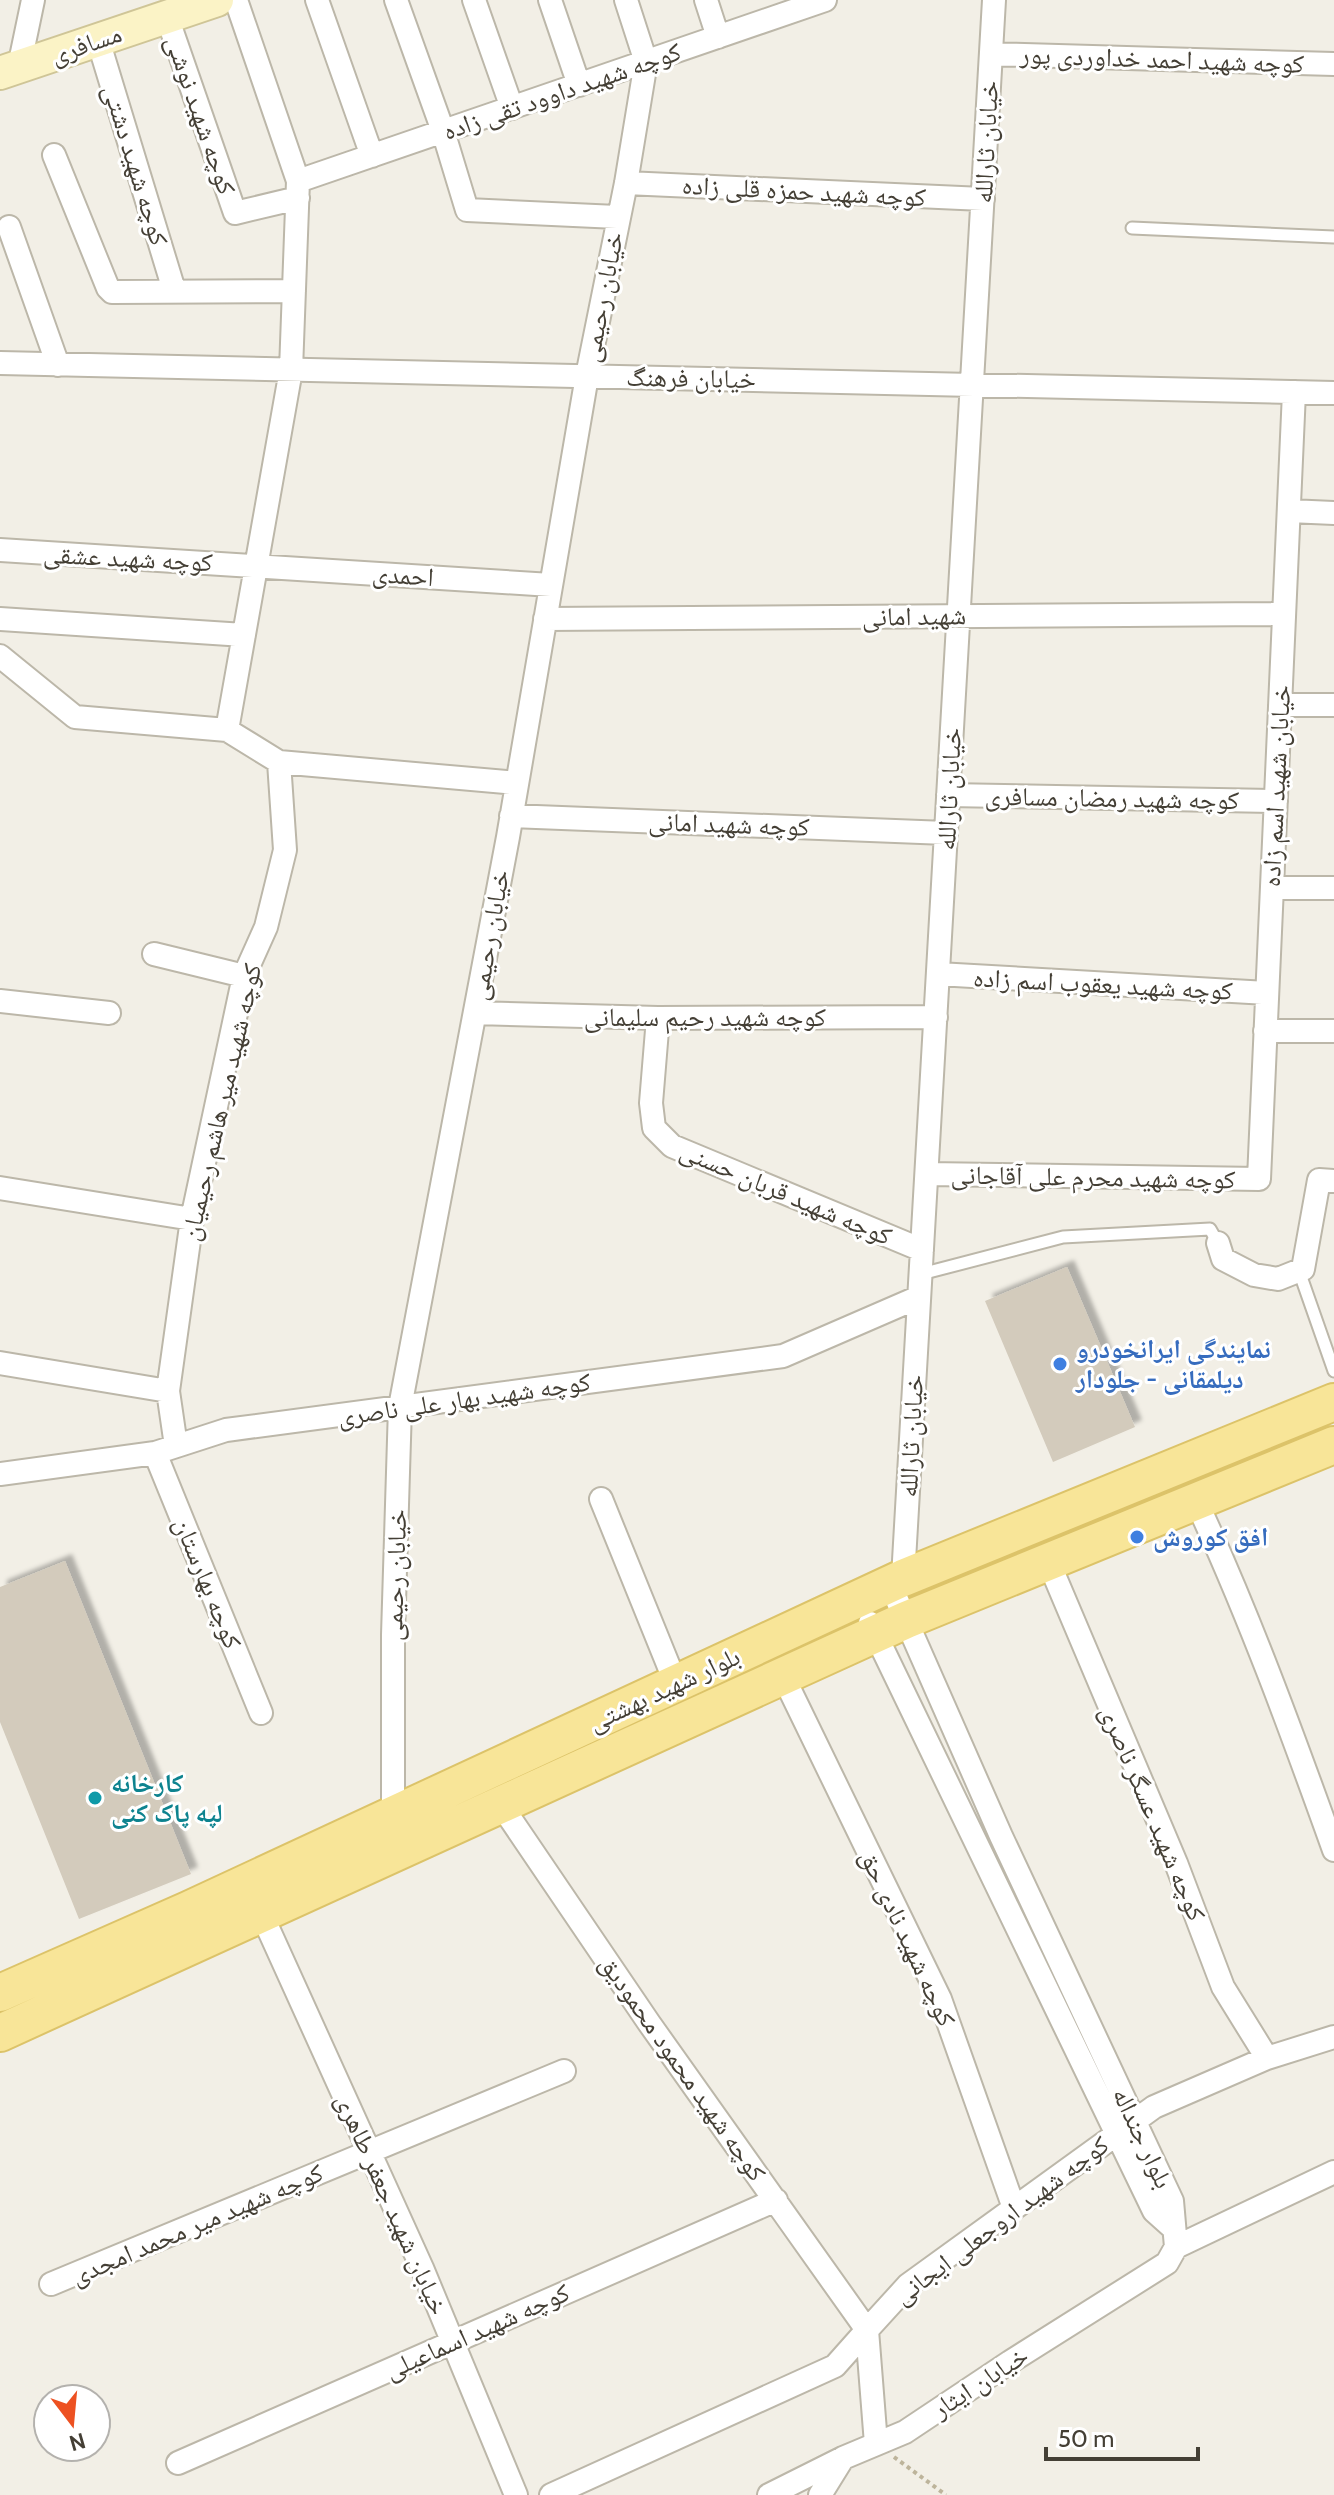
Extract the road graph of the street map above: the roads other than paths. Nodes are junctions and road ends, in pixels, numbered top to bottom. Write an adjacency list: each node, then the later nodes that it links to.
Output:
1 (33, 0): 19 (street)
2 (217, 0): 13 (main road, مسافری)
3 (236, 0): 26 (street)
4 (317, 0): 24 (street)
5 (396, 0): 22 (street)
6 (474, 0): 21 (street)
7 (550, 0): 20 (street)
8 (626, 0): 17 (street)
9 (706, 0): 14 (street)
10 (825, 0): 12 (street, کوچه شهید داوود تقی زاده)
11 (994, 0): 16 (street, خیابان ثارالله)
12 (785, 7): 14 (street, کوچه شهید داوود تقی زاده)
13 (167, 17): 15 (main road, مسافری); 28 (street, کوچه شهید نوشی)
14 (718, 37): 17 (street, کوچه شهید داوود تقی زاده)
15 (98, 40): 19 (main road, مسافری); 33 (street, کوچه شهید دشتی)
16 (991, 54): 18 (street, کوچه شهید احمد خداوردی پور); 27 (street, خیابان ثارالله)
17 (646, 62): 20 (street, کوچه شهید داوود تقی زاده); 25 (street, خیابان رحیمی)
18 (1334, 64)
19 (10, 70)
20 (579, 85): 21 (street, کوچه شهید داوود تقی زاده)
21 (512, 108): 22 (street, کوچه شهید داوود تقی زاده)
22 (443, 131): 24 (street, کوچه شهید داوود تقی زاده); 29 (street)
23 (54, 155): 33 (street)
24 (372, 156): 26 (street, کوچه شهید داوود تقی زاده)
25 (626, 183): 27 (street, کوچه شهید حمزه قلی زاده); 29 (street, خیابان رحیمی)
26 (298, 189): 28 (street, کوچه شهید داوود تقی زاده); 34 (street)
27 (983, 199): 39 (street, خیابان ثارالله)
28 (235, 213)
29 (617, 217): 38 (street, خیابان رحیمی)
30 (9, 227): 36 (street)
31 (1132, 228): 32 (lane)
32 (1334, 237)
33 (174, 290): 34 (street)
34 (294, 291): 37 (street)
35 (0, 363): 36 (street, خیابان فرهنگ)
36 (58, 365): 37 (street, خیابان فرهنگ)
37 (291, 370): 38 (street, خیابان فرهنگ); 45 (street)
38 (587, 376): 39 (street, خیابان فرهنگ); 46 (street, خیابان رحیمی)
39 (972, 384): 40 (street, خیابان فرهنگ); 48 (street, خیابان ثارالله)
40 (1294, 392): 41 (street, خیابان فرهنگ); 42 (street, خیابان شهید اسم زاده)
41 (1334, 393)
42 (1289, 511): 43 (street); 47 (street, خیابان شهید اسم زاده)
43 (1334, 513)
44 (0, 550): 45 (street, کوچه شهید عشقی)
45 (256, 565): 46 (street, احمدی); 51 (street)
46 (551, 585): 50 (street, خیابان رحیمی)
47 (1284, 614): 48 (street, شهید امانی); 53 (street, خیابان شهید اسم زاده)
48 (959, 615): 50 (street, شهید امانی); 58 (street, خیابان ثارالله)
49 (0, 619): 51 (street)
50 (545, 619): 57 (street, خیابان رحیمی)
51 (244, 635): 55 (street)
52 (0, 656): 55 (street)
53 (1280, 705): 54 (street); 59 (street, خیابان شهید اسم زاده)
54 (1334, 705)
55 (227, 730): 56 (street)
56 (279, 762): 57 (street); 66 (street, کوچه شهید میر هاشم رحیمیان)
57 (517, 783): 60 (street, خیابان رحیمی)
58 (948, 795): 59 (street, کوچه شهید رمضان مسافری); 61 (street, خیابان ثارالله)
59 (1276, 801): 62 (street, خیابان شهید اسم زاده)
60 (511, 816): 61 (street, کوچه شهید امانی); 70 (street, خیابان رحیمی)
61 (946, 833): 65 (street, خیابان ثارالله)
62 (1272, 888): 63 (street); 67 (street, خیابان شهید اسم زاده)
63 (1334, 888)
64 (154, 954): 66 (street)
65 (938, 974): 67 (street, کوچه شهید یعقوب اسم زاده); 71 (street, خیابان ثارالله)
66 (244, 976): 79 (street, کوچه شهید میر هاشم رحیمیان)
67 (1267, 993): 73 (street, خیابان شهید اسم زاده)
68 (0, 1001): 69 (street)
69 (109, 1013)
70 (475, 1013): 72 (street, کوچه شهید رحیم سلیمانی); 89 (street, خیابان رحیمی)
71 (936, 1017): 72 (street, کوچه شهید رحیم سلیمانی); 75 (street, خیابان ثارالله)
72 (658, 1018): 81 (street, کوچه شهید قربان حسنی)
73 (1265, 1031): 74 (street); 76 (street, خیابان شهید اسم زاده)
74 (1334, 1031)
75 (927, 1174): 76 (street, کوچه شهید محرم علی آقاجانی); 81 (street, خیابان ثارالله)
76 (1259, 1179)
77 (1334, 1181): 82 (street)
78 (0, 1188): 79 (street)
79 (192, 1219): 87 (street, کوچه شهید میر هاشم رحیمیان)
80 (1218, 1243): 82 (street); 83 (lane, کوچه شهید محرم علی آقاجانی)
81 (922, 1250): 83 (street, خیابان ثارالله)
82 (1299, 1271): 86 (lane)
83 (921, 1274): 84 (street, خیابان ثارالله)
84 (919, 1297): 89 (street, کوچه شهید بهار علی ناصری); 96 (street, خیابان ثارالله)
85 (0, 1363): 87 (street)
86 (1334, 1371)
87 (168, 1391): 91 (street, کوچه شهید میر هاشم رحیمیان)
88 (1334, 1402): 96 (main road, بلوار شهید بهشتی)
89 (400, 1407): 91 (street, کوچه شهید بهار علی ناصری); 102 (street, خیابان رحیمی)
90 (1334, 1445): 94 (main road, بلوار شهید بهشتی)
91 (166, 1449): 92 (street, کوچه شهید بهار علی ناصری); 100 (street, کوچه بهارستان)
92 (0, 1474)
93 (601, 1499): 99 (street)
94 (1196, 1501): 95 (main road, بلوار شهید بهشتی); 103 (street)
95 (1049, 1563): 97 (main road, بلوار شهید بهشتی); 110 (street, کوچه شهید عسگر ناصری)
96 (884, 1587): 97 (street, بلوار جنداله); 97 (street, بلوار جنداله); 99 (main road, بلوار شهید بهشتی)
97 (890, 1627): 98 (main road, بلوار شهید بهشتی); 105 (street, بلوار جنداله); 106 (street, بلوار جنداله)
98 (783, 1676): 101 (main road, بلوار شهید بهشتی); 116 (street, کوچه شهید نادی حق)
99 (676, 1684): 102 (main road, بلوار شهید بهشتی)
100 (261, 1713)
101 (501, 1805): 104 (main road, بلوار شهید بهشتی); 115 (street, کوچه شهید محمود محمودیق)
102 (393, 1814): 107 (main road, بلوار شهید بهشتی)
103 (1334, 1850)
104 (262, 1915): 108 (main road, بلوار شهید بهشتی); 113 (street, خیابان شهید جعفر طاهری)
105 (1038, 1916): 106 (street); 112 (street, بلوار جنداله)
106 (1014, 1922): 112 (street, بلوار جنداله)
107 (0, 1993)
108 (0, 2033)
109 (1334, 2037): 110 (street, کوچه شهید اروجعلی ایجانی)
110 (1267, 2058): 112 (street, کوچه شهید اروجعلی ایجانی)
111 (564, 2071): 113 (street, کوچه شهید میر محمد امجدی)
112 (1125, 2127): 116 (street, کوچه شهید اروجعلی ایجانی); 117 (street, بلوار جنداله)
113 (369, 2152): 118 (street, کوچه شهید میر محمد امجدی); 120 (street, خیابان شهید جعفر طاهری)
114 (1334, 2172): 117 (street, خیابان ایثار)
115 (776, 2200): 119 (street, کوچه شهید محمود محمودیق); 120 (street, کوچه شهید اسماعیلی)
116 (1014, 2208): 119 (street, کوچه شهید اروجعلی ایجانی)
117 (1174, 2238): 121 (street, خیابان ایثار)
118 (51, 2284)
119 (867, 2330): 121 (street); 125 (street, کوچه شهید اروجعلی ایجانی)
120 (452, 2342): 123 (street, کوچه شهید اسماعیلی); 124 (street, خیابان شهید جعفر طاهری)
121 (876, 2444): 122 (street, خیابان ایثار)
122 (843, 2458): 126 (street, خیابان ایثار); 127 (street)
123 (178, 2463)
124 (509, 2493)
125 (551, 2495)
126 (769, 2495)
127 (820, 2495)

